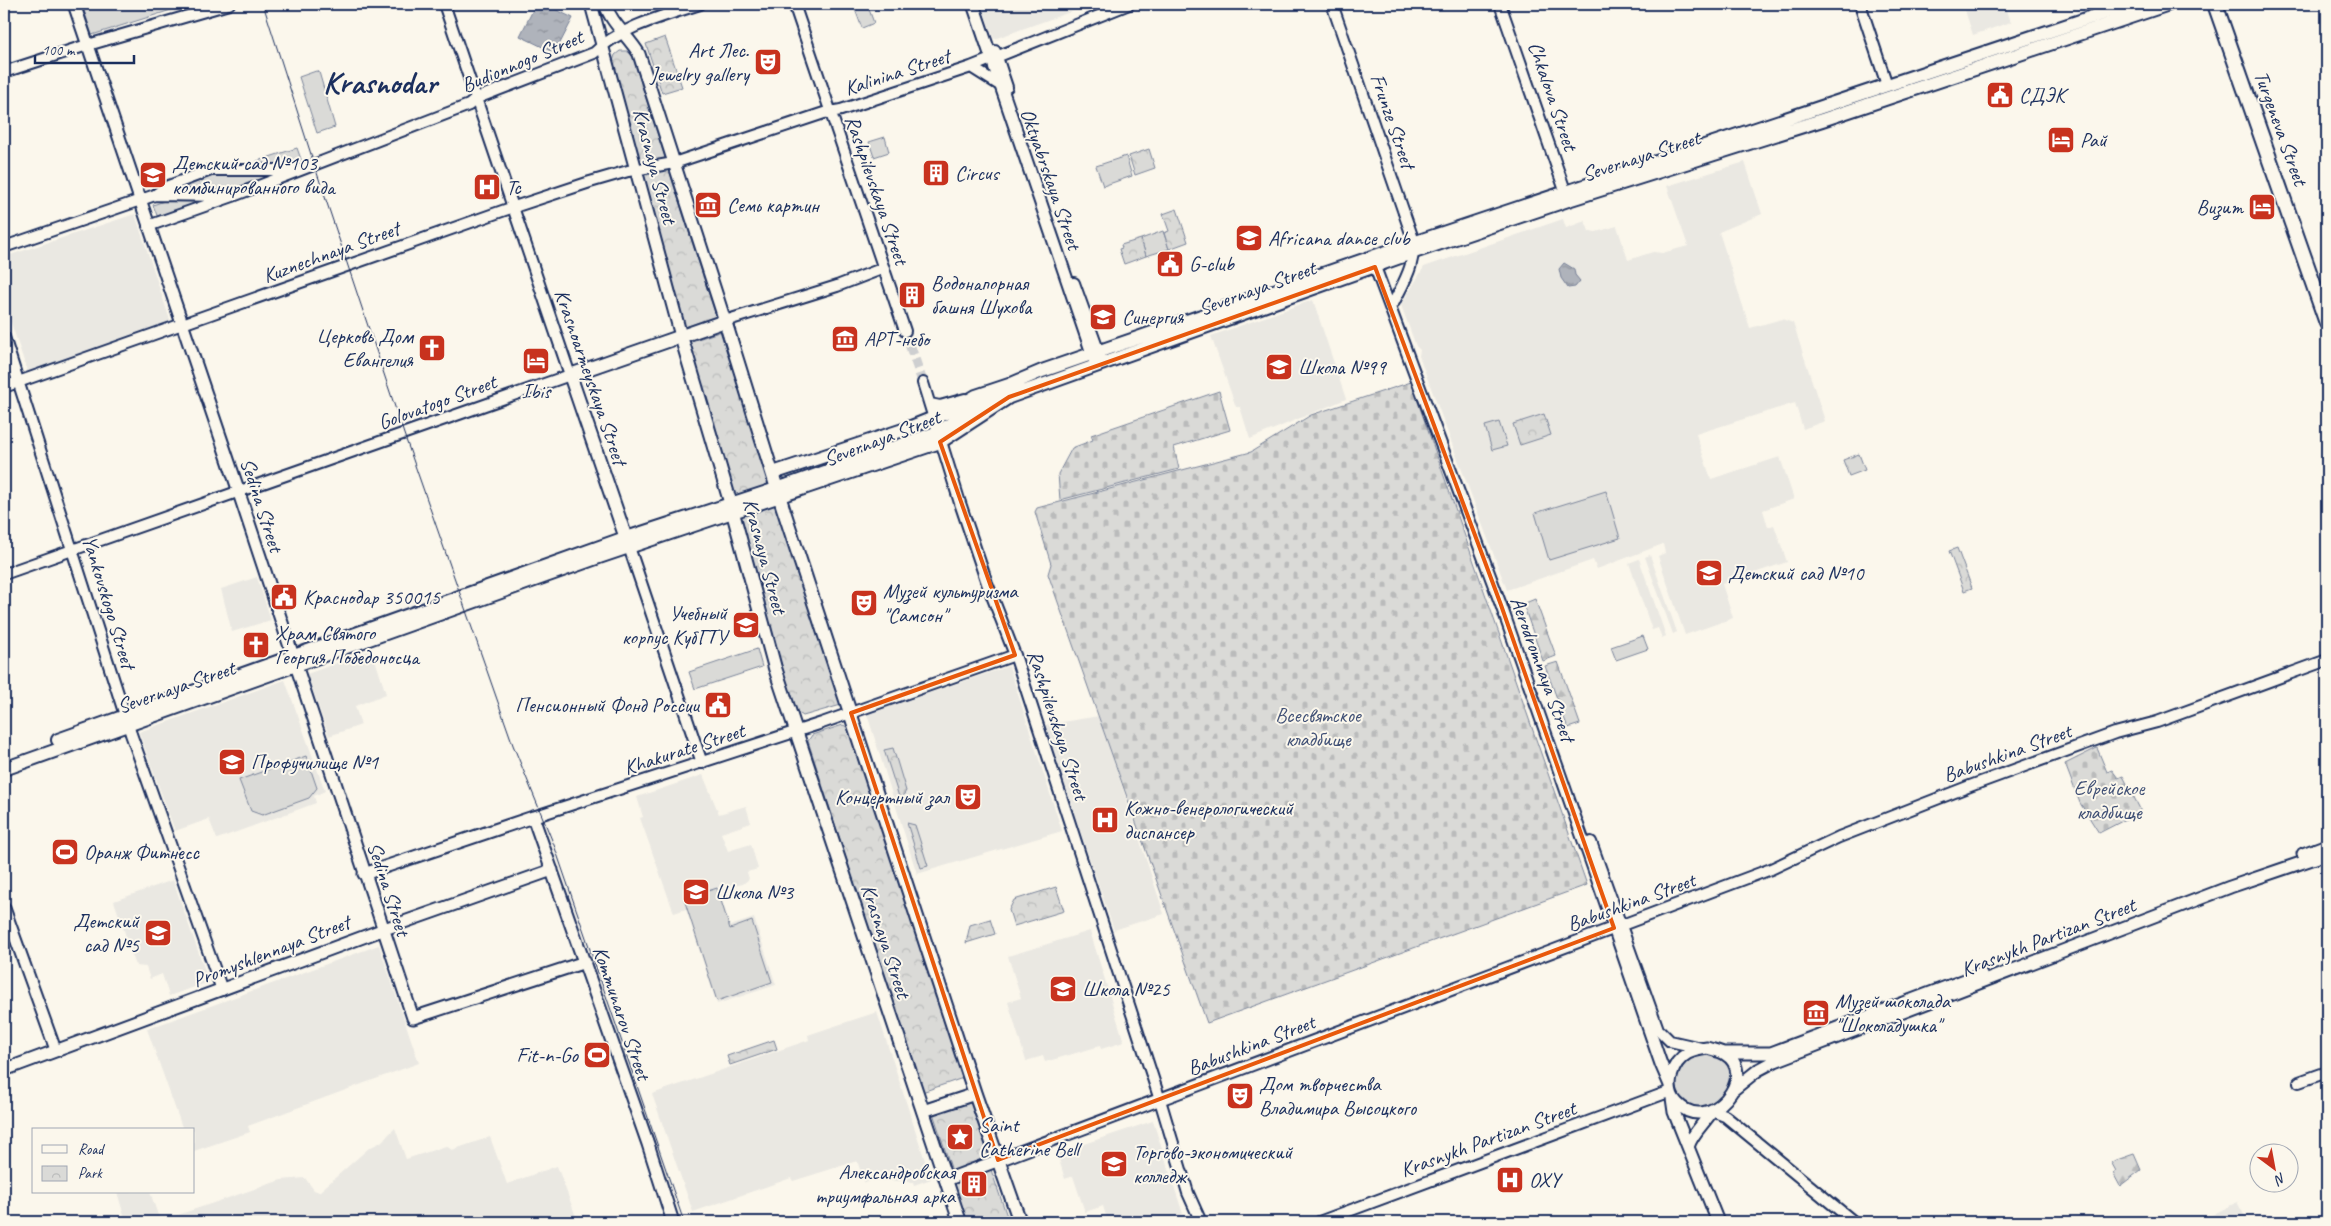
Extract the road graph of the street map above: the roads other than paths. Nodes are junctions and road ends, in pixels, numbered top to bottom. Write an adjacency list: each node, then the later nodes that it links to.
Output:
1 (74, 4): 19 (main road, Sedina Street)
2 (229, 4): 19 (street)
3 (444, 4): 26 (street, Krasnoarmeyskaya Street)
4 (591, 4): 20 (main road, Krasnaya Street)
5 (605, 4): 18 (main road, Krasnaya Street)
6 (700, 4): 18 (street, Budionnogo Street)
7 (794, 4): 27 (street, Rashpilevskaya Street)
8 (972, 4): 21 (main road, Oktyabrskaya Street)
9 (978, 4): 21 (street, Oktyabrskaya Street)
10 (1128, 4): 21 (street, Kalinina Street)
11 (1332, 4): 39 (street, Frunze Street)
12 (1500, 4): 34 (street, Chkalova Street)
13 (1860, 4): 25 (street)
14 (2131, 4): 25 (main road, Severnaya Street)
15 (2169, 4): 28 (main road, Severnaya Street)
16 (2215, 4): 45 (highway, Turgeneva Street)
17 (2222, 4): 42 (highway, Turgeneva Street)
18 (625, 32): 20 (street, Budionnogo Street); 29 (main road, Krasnaya Street)
19 (87, 45): 23 (street); 35 (main road, Sedina Street)
20 (602, 46): 26 (street, Budionnogo Street); 31 (main road, Krasnaya Street)
21 (994, 58): 22 (street, Kalinina Street); 24 (main road, Oktyabrskaya Street); 50 (street, Oktyabrskaya Street)
22 (971, 67): 24 (street); 27 (street, Kalinina Street)
23 (4, 72)
24 (998, 84): 50 (main road, Oktyabrskaya Street)
25 (1886, 85): 28 (main road, Severnaya Street)
26 (477, 98): 30 (street, Budionnogo Street); 36 (street, Krasnoarmeyskaya Street)
27 (831, 112): 29 (street, Kalinina Street); 41 (street, Rashpilevskaya Street)
28 (1805, 119): 34 (main road, Severnaya Street)
29 (674, 163): 31 (street, Kuznechnaya Street); 44 (main road, Krasnaya Street)
30 (300, 170): 32 (street, Budionnogo Street); 33 (street, Budionnogo Street)
31 (636, 170): 36 (street, Kuznechnaya Street); 48 (main road, Krasnaya Street)
32 (155, 196): 33 (street, Budionnogo Street); 35 (street, Budionnogo Street)
33 (234, 196): 37 (street, Budionnogo Street)
34 (1567, 196): 39 (main road, Severnaya Street)
35 (140, 201): 37 (main road, Sedina Street); 38 (street, Budionnogo Street)
36 (514, 207): 46 (street, Kuznechnaya Street); 51 (street, Krasnoarmeyskaya Street)
37 (148, 226): 46 (main road, Sedina Street)
38 (4, 247)
39 (1414, 247): 40 (main road, Severnaya Street); 43 (street)
40 (1378, 262): 43 (street, Aerodromnaya Street); 50 (main road, Severnaya Street); 82 (street, Aerodromnaya Street)
41 (884, 268): 44 (street, Golovatogo Street); 47 (street, Rashpilevskaya Street)
42 (2327, 301)
43 (1394, 302): 82 (street, Aerodromnaya Street)
44 (725, 321): 48 (main road, Golovatogo Street); 60 (main road, Krasnaya Street)
45 (2327, 323)
46 (182, 325): 52 (street, Kuznechnaya Street); 61 (main road, Sedina Street)
47 (905, 331)
48 (681, 336): 51 (main road, Golovatogo Street); 63 (main road, Krasnaya Street)
49 (4, 337): 52 (street, Yankovskogo Street)
50 (1098, 359): 54 (main road, Severnaya Street); 59 (main road, Severnaya Street)
51 (570, 375): 61 (street, Golovatogo Street); 64 (main road, Krasnoarmeyskaya Street)
52 (19, 382): 55 (street, Kuznechnaya Street); 65 (street, Yankovskogo Street)
53 (923, 383): 57 (street, Rashpilevskaya Street)
54 (1010, 385): 56 (main road, Severnaya Street); 59 (main road, Severnaya Street)
55 (4, 387)
56 (976, 396): 57 (street, Severnaya Street); 58 (main road, Severnaya Street)
57 (930, 404): 58 (street, Rashpilevskaya Street)
58 (934, 418): 59 (street, Rashpilevskaya Street); 60 (main road, Severnaya Street)
59 (938, 437): 62 (main road, Severnaya Street); 67 (street, Rashpilevskaya Street)
60 (773, 473): 62 (main road, Krasnaya Street)
61 (238, 489): 65 (street, Golovatogo Street); 69 (main road, Sedina Street)
62 (779, 493): 63 (main road, Severnaya Street); 70 (main road, Krasnaya Street)
63 (732, 507): 64 (main road, Severnaya Street); 72 (main road, Krasnaya Street)
64 (627, 542): 69 (main road, Severnaya Street); 74 (street, Krasnoarmeyskaya Street)
65 (74, 550): 66 (street, Golovatogo Street); 71 (street, Yankovskogo Street)
66 (4, 574)
67 (1015, 655): 70 (street, Khakurate Street); 95 (street, Rashpilevskaya Street)
68 (2327, 660): 82 (street, Babushkina Street)
69 (293, 663): 71 (main road, Severnaya Street); 80 (main road, Sedina Street)
70 (851, 713): 72 (street, Khakurate Street); 94 (main road, Krasnaya Street)
71 (127, 720): 73 (main road, Severnaya Street); 75 (main road, Severnaya Street); 85 (street, Yankovskogo Street)
72 (796, 732): 74 (street, Khakurate Street); 97 (main road, Krasnaya Street)
73 (4, 760)
74 (702, 763): 76 (street, Khakurate Street)
75 (4, 769)
76 (533, 817): 79 (main road, Kommunarov Street); 80 (main road, Khakurate Street)
77 (2327, 845): 88 (main road, Krasnykh Partizan Street)
78 (2327, 854): 92 (main road, Krasnykh Partizan Street)
79 (552, 870): 83 (main road, Promyshlennaya Street); 84 (main road, Kommunarov Street)
80 (364, 874): 83 (main road, Sedina Street)
81 (4, 907): 87 (street)
82 (1618, 926): 86 (street, Aerodromnaya Street); 93 (main road, Aerodromnaya Street); 95 (main road, Babushkina Street)
83 (382, 930): 84 (main road, Sedina Street); 85 (main road, Promyshlennaya Street)
84 (585, 962): 103 (main road, Kommunarov Street)
85 (222, 990): 87 (main road, Promyshlennaya Street)
86 (1707, 1048): 88 (main road); 93 (main road)
87 (56, 1051): 89 (main road, Promyshlennaya Street)
88 (1724, 1053): 92 (main road)
89 (4, 1070)
90 (2327, 1072): 91 (street)
91 (2299, 1082)
92 (1733, 1090): 96 (main road)
93 (1671, 1091): 98 (main road); 100 (main road, Aerodromnaya Street); 107 (street, Krasnykh Partizan Street)
94 (975, 1094): 97 (main road); 101 (main road, Krasnaya Street)
95 (1160, 1100): 101 (main road, Babushkina Street); 106 (street, Rashpilevskaya Street)
96 (1724, 1101): 98 (main road); 99 (street)
97 (923, 1111): 102 (main road, Krasnaya Street)
98 (1712, 1111): 99 (street); 100 (main road)
99 (1725, 1116): 109 (street)
100 (1688, 1147): 108 (main road, Aerodromnaya Street)
101 (998, 1160): 102 (main road, Babushkina Street); 105 (main road, Krasnaya Street)
102 (946, 1180): 104 (main road, Krasnaya Street)
103 (673, 1222)
104 (960, 1222)
105 (1020, 1222)
106 (1200, 1222)
107 (1319, 1222)
108 (1718, 1222)
109 (1854, 1222)

